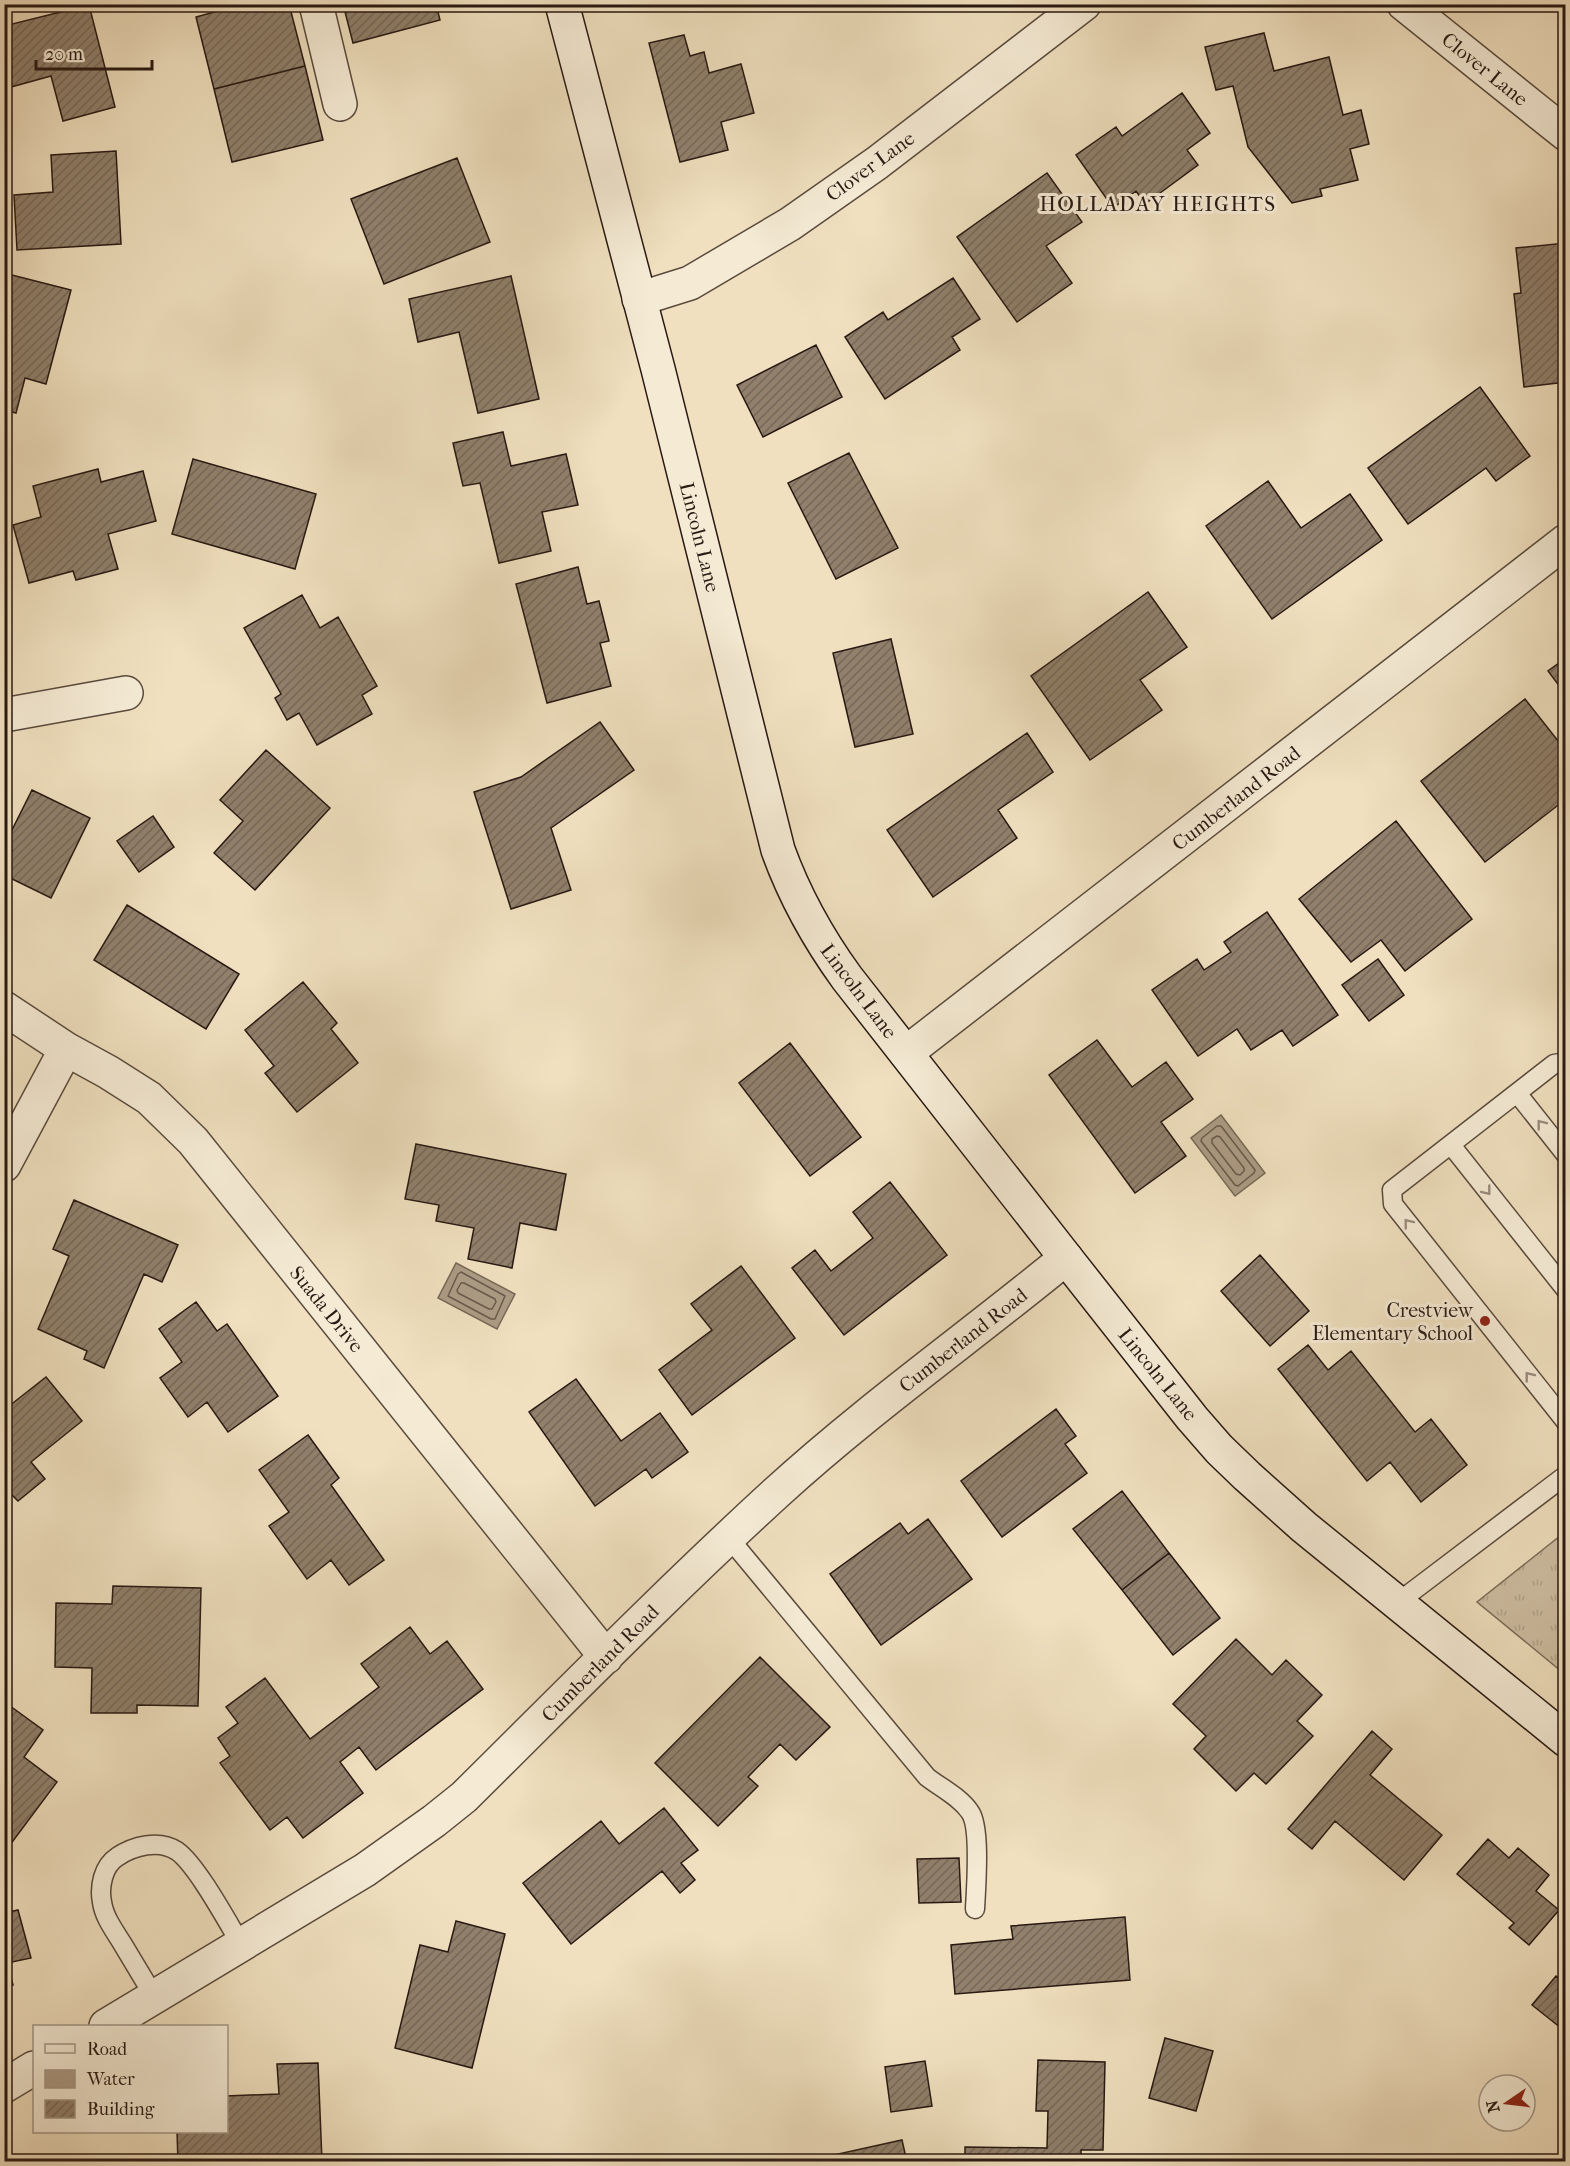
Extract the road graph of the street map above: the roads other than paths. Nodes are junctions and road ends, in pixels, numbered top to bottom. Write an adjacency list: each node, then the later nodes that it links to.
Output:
1 (316, 4): 5 (street)
2 (562, 4): 7 (street, Lincoln Lane)
3 (1084, 4): 7 (street, Clover Lane)
4 (1404, 4): 6 (street, Clover Lane)
5 (340, 104)
6 (1566, 134)
7 (639, 299): 13 (street, Lincoln Lane)
8 (1566, 541): 13 (street, Cumberland Road)
9 (126, 693): 10 (street)
10 (4, 715)
11 (4, 1008): 12 (street, Suada Drive)
12 (66, 1049): 18 (street); 25 (street, Suada Drive)
13 (906, 1053): 19 (street, Lincoln Lane)
14 (1560, 1063): 15 (lane)
15 (1517, 1093): 16 (lane); 17 (lane, one-way to 15)
16 (1450, 1145): 20 (lane, one-way to 20); 21 (lane, one-way to 16)
17 (1566, 1155)
18 (4, 1165)
19 (1066, 1258): 23 (street, Cumberland Road); 24 (street, Lincoln Lane)
20 (1566, 1290)
21 (1566, 1422)
22 (1566, 1475): 24 (lane)
23 (729, 1538): 25 (street, Cumberland Road); 27 (lane)
24 (1397, 1603): 26 (street, Lincoln Lane)
25 (606, 1657): 28 (street, Cumberland Road)
26 (1566, 1740)
27 (975, 1909)
28 (242, 1946): 29 (street, Cumberland Road); 29 (lane)
29 (155, 1998): 30 (street, Cumberland Road)
30 (108, 2025)
31 (33, 2069): 32 (street)
32 (4, 2086)

